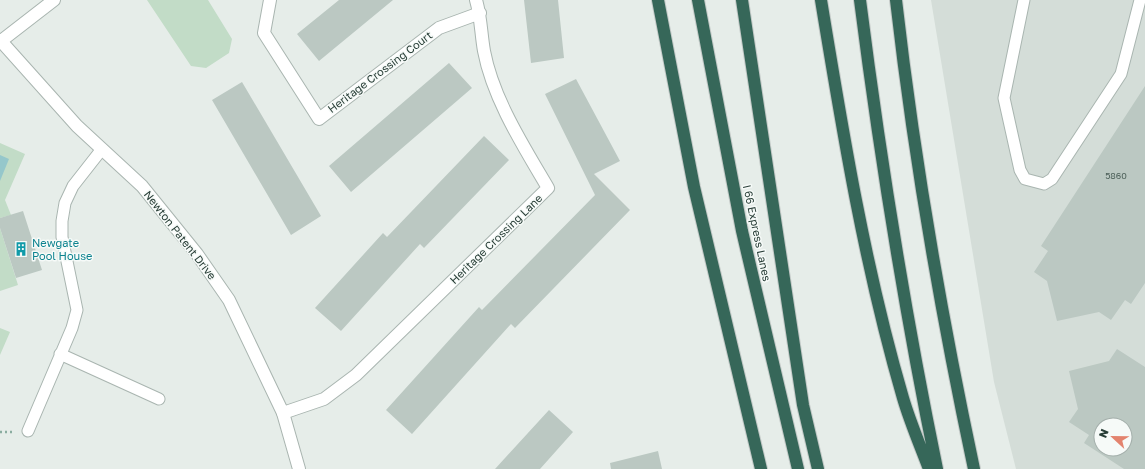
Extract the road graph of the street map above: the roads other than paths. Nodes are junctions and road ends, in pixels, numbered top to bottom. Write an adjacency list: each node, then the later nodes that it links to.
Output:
1 (54, 0): 13 (street)
2 (270, 0): 12 (street, Heritage Crossing Court)
3 (476, 0): 12 (street, Heritage Crossing Lane)
4 (658, 0): 20 (highway)
5 (698, 0): 21 (highway, I 66 Express Lanes)
6 (742, 0): 22 (highway)
7 (821, 0): 23 (highway)
8 (860, 0): 24 (highway)
9 (897, 0): 25 (highway)
10 (1024, 0): 11 (lane)
11 (1140, 0)
12 (480, 13): 17 (street, Heritage Crossing Lane)
13 (0, 41): 14 (street, Newton Patent Drive)
14 (102, 149): 15 (lane); 17 (street, Newton Patent Drive)
15 (60, 354): 16 (lane); 18 (lane)
16 (159, 400)
17 (283, 413): 19 (street, Newton Patent Drive)
18 (28, 431)
19 (299, 469)
20 (761, 469)
21 (798, 469)
22 (818, 469)
23 (929, 469)
24 (937, 469)
25 (974, 469)

